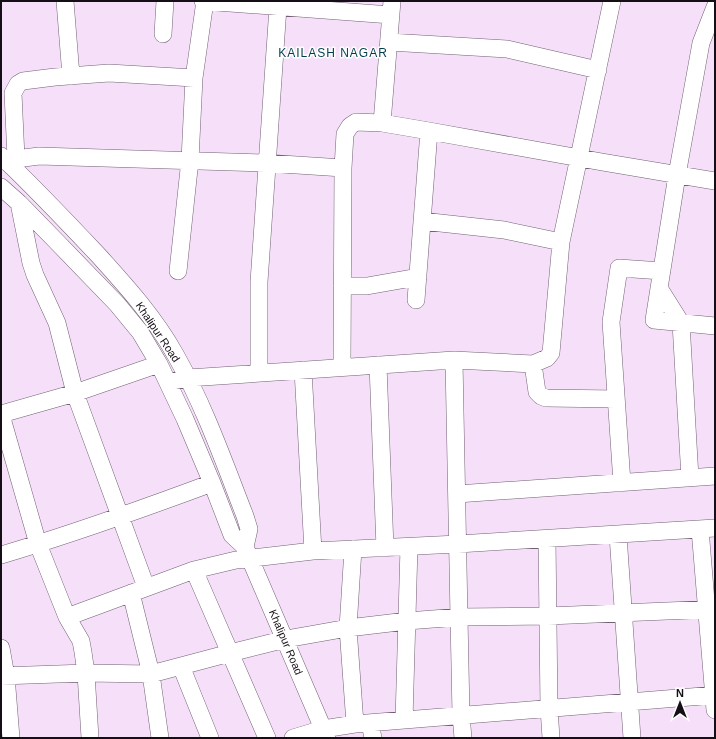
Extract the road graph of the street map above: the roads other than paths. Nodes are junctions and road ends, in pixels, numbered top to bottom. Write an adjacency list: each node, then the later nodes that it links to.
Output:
1 (65, 1): 13 (street)
2 (165, 1): 10 (street)
3 (204, 1): 5 (street); 14 (street)
4 (612, 1): 12 (street)
5 (241, 2): 7 (street)
6 (319, 5): 7 (street); 9 (street)
7 (278, 7): 20 (street)
8 (715, 7): 22 (street)
9 (391, 8): 11 (street)
10 (163, 34)
11 (389, 42): 12 (street); 15 (street)
12 (598, 70): 17 (street)
13 (71, 76): 14 (street); 18 (street)
14 (194, 78): 19 (street)
15 (382, 123): 16 (street); 21 (street)
16 (429, 131): 17 (street); 26 (street)
17 (579, 158): 22 (street); 27 (street)
18 (6, 159): 19 (street); 42 (street, Khalipur Road)
19 (190, 160): 20 (street); 28 (street)
20 (266, 163): 21 (street); 41 (street)
21 (343, 168): 31 (street)
22 (677, 175): 23 (street); 29 (street)
23 (715, 181)
24 (1, 187): 25 (street, Khalipur Road)
25 (19, 203): 36 (street, Khalipur Road); 44 (street)
26 (422, 222): 27 (street); 30 (street)
27 (561, 242): 37 (street)
28 (178, 271)
29 (662, 271): 33 (street); 45 (street)
30 (418, 277): 31 (street); 32 (street)
31 (342, 286): 39 (street)
32 (416, 300)
33 (681, 323): 34 (street); 48 (street)
34 (715, 326)
35 (454, 360): 37 (street); 38 (street); 51 (street)
36 (159, 364): 43 (street, Khalipur Road); 44 (street)
37 (533, 364): 45 (street)
38 (378, 365): 39 (street); 59 (street)
39 (342, 367): 40 (street)
40 (303, 370): 41 (street); 61 (street)
41 (259, 373): 42 (street)
42 (188, 378): 43 (street); 62 (street, Khalipur Road)
43 (168, 382): 49 (street, Khalipur Road)
44 (75, 393): 46 (street); 52 (street)
45 (616, 399): 50 (street)
46 (1, 415): 56 (street)
47 (715, 476): 48 (street)
48 (690, 478): 50 (street)
49 (212, 483): 52 (street); 62 (street, Khalipur Road)
50 (622, 483): 51 (street)
51 (456, 494): 57 (street)
52 (121, 516): 56 (street); 65 (street)
53 (707, 528): 54 (street); 66 (street)
54 (618, 535): 55 (street); 67 (street)
55 (547, 539): 57 (street); 68 (street)
56 (38, 544): 63 (street); 69 (street)
57 (458, 544): 58 (street); 70 (street)
58 (409, 547): 59 (street); 71 (street)
59 (385, 548): 60 (street)
60 (353, 550): 61 (street); 72 (street)
61 (313, 552): 62 (street)
62 (248, 553): 64 (street); 73 (street, Khalipur Road)
63 (1, 555)
64 (194, 570): 65 (street); 75 (street)
65 (139, 590): 69 (street); 78 (street)
66 (711, 609): 67 (street); 80 (street)
67 (623, 613): 68 (street); 81 (street)
68 (548, 616): 70 (street); 82 (street)
69 (67, 617): 77 (street)
70 (459, 617): 71 (street); 83 (street)
71 (407, 621): 72 (street); 84 (street)
72 (348, 628): 73 (street); 85 (street)
73 (286, 639): 75 (street); 86 (street, Khalipur Road)
74 (1, 648): 79 (street)
75 (230, 653): 76 (street); 91 (street)
76 (181, 666): 78 (street); 90 (street)
77 (86, 673): 78 (street); 79 (street); 88 (street)
78 (151, 674): 89 (street)
79 (4, 676): 87 (street)
80 (715, 700): 81 (street)
81 (629, 702): 82 (street); 95 (street)
82 (549, 708): 83 (street); 94 (street)
83 (461, 715): 84 (street); 93 (street)
84 (404, 720): 85 (street)
85 (366, 728): 86 (street)
86 (325, 733): 92 (street)
87 (11, 738)
88 (90, 738)
89 (160, 738)
90 (210, 738)
91 (267, 738)
92 (293, 738)
93 (463, 738)
94 (551, 738)
95 (632, 738)

